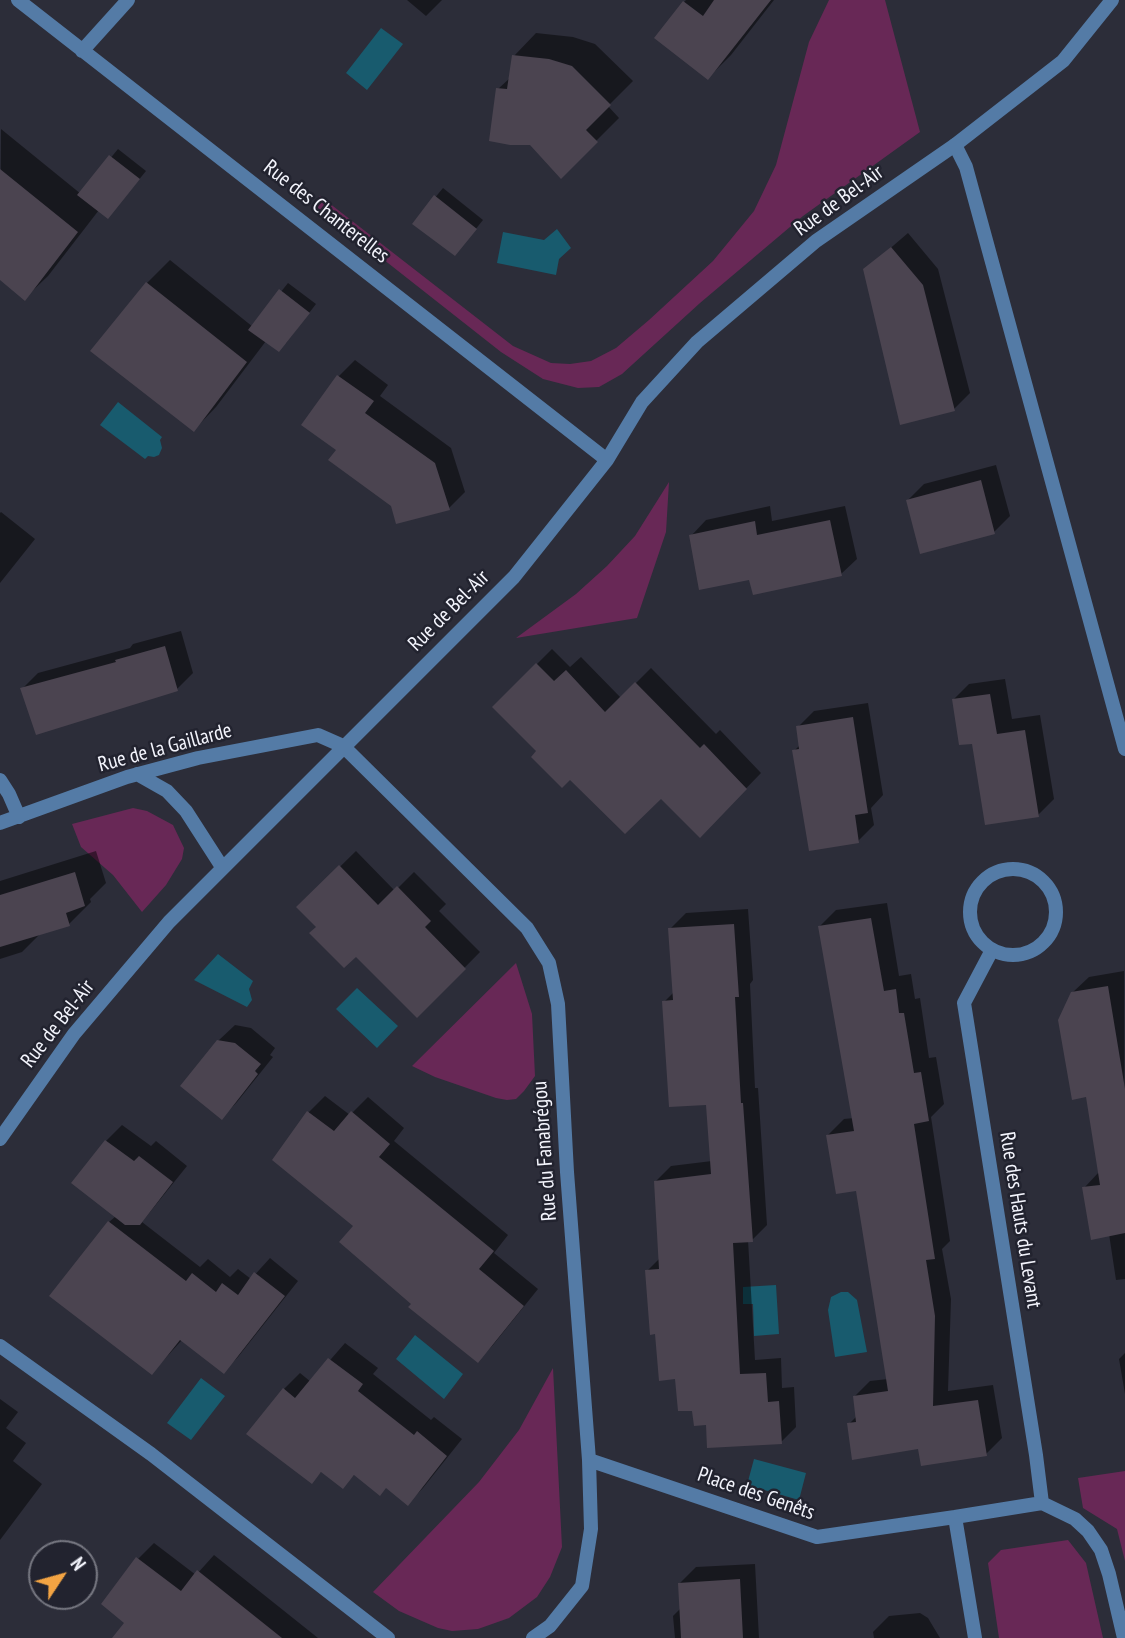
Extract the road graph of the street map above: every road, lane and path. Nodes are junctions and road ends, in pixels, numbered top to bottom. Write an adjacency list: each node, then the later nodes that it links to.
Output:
1 (18, 0): 4 (street, Rue des Chanterelles)
2 (128, 0): 4 (street)
3 (1112, 0): 5 (street, Rue de Bel-Air)
4 (82, 51): 6 (street, Rue des Chanterelles)
5 (954, 145): 6 (street, Rue de Bel-Air); 8 (street)
6 (607, 460): 7 (street, Rue de Bel-Air)
7 (343, 746): 9 (street, Rue de la Gaillarde); 13 (street, Rue de Bel-Air); 17 (street, Rue du Fanabrégou)
8 (1125, 749)
9 (137, 774): 11 (street, Rue de la Gaillarde); 13 (street)
10 (0, 780): 11 (street)
11 (19, 817): 12 (street, Rue de la Gaillarde)
12 (0, 823)
13 (222, 867): 15 (street, Rue de Bel-Air)
14 (992, 950): 14 (street); 18 (street, Rue des Hauts du Levant)
15 (0, 1139)
16 (0, 1346): 21 (street)
17 (589, 1460): 19 (street, Place des Genêts); 20 (street, Rue du Fanabrégou)
18 (1042, 1503): 19 (street, Place des Genêts); 24 (street)
19 (955, 1517): 23 (street)
20 (552, 1632): 22 (street, Rue du Fanabrégou)
21 (388, 1638)
22 (533, 1638)
23 (975, 1638)
24 (1124, 1638)

